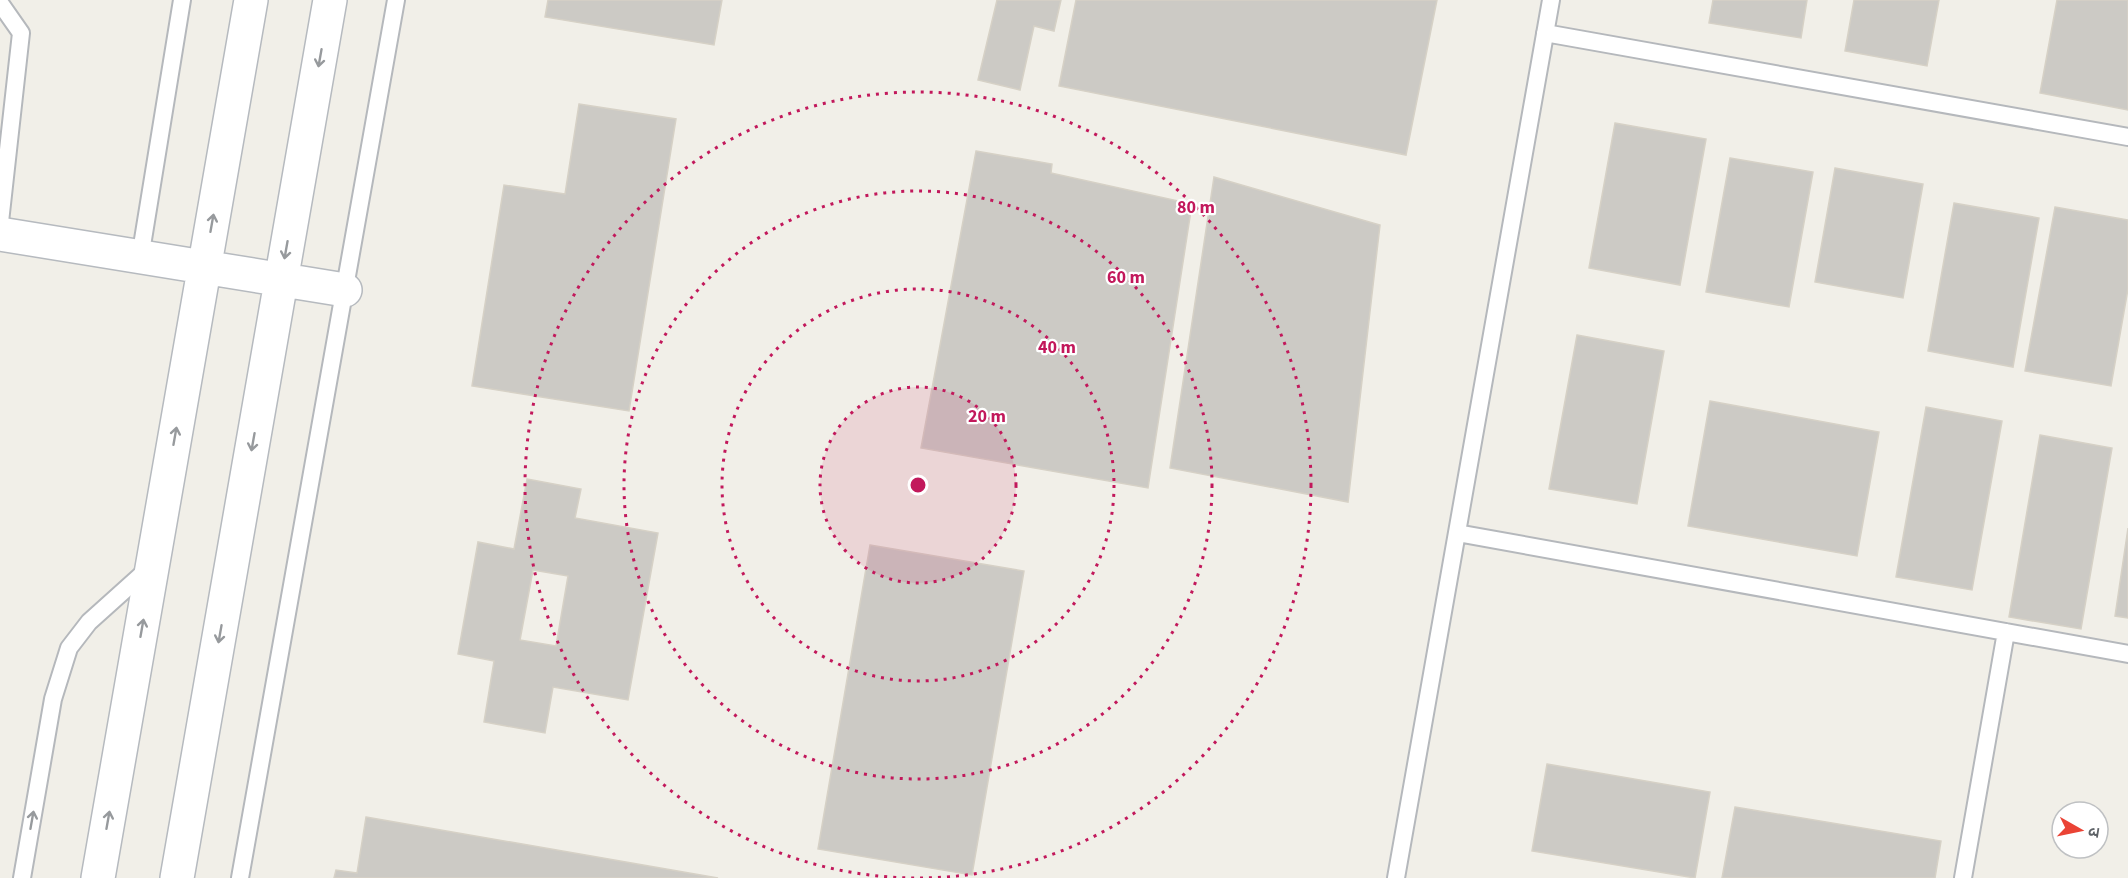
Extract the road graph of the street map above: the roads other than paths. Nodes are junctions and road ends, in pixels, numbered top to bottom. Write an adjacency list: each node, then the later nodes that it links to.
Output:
1 (182, 0): 11 (lane)
2 (251, 0): 12 (street, one-way to 2)
3 (330, 0): 13 (street, one-way to 13)
4 (396, 0): 14 (lane)
5 (1551, 0): 7 (lane)
6 (1, 2): 9 (lane)
7 (1545, 33): 8 (lane); 15 (lane)
8 (2128, 137)
9 (0, 222)
10 (0, 234): 11 (street)
11 (140, 258): 12 (street)
12 (205, 269): 13 (street); 16 (street, one-way to 12)
13 (281, 282): 14 (street); 21 (street, one-way to 21)
14 (345, 291): 22 (lane)
15 (1457, 533): 17 (lane); 23 (lane)
16 (153, 565): 19 (lane, one-way to 16); 20 (street, one-way to 16)
17 (2006, 632): 18 (lane); 24 (lane)
18 (2128, 654)
19 (22, 878)
20 (98, 878)
21 (177, 878)
22 (240, 878)
23 (1396, 878)
24 (1963, 878)

